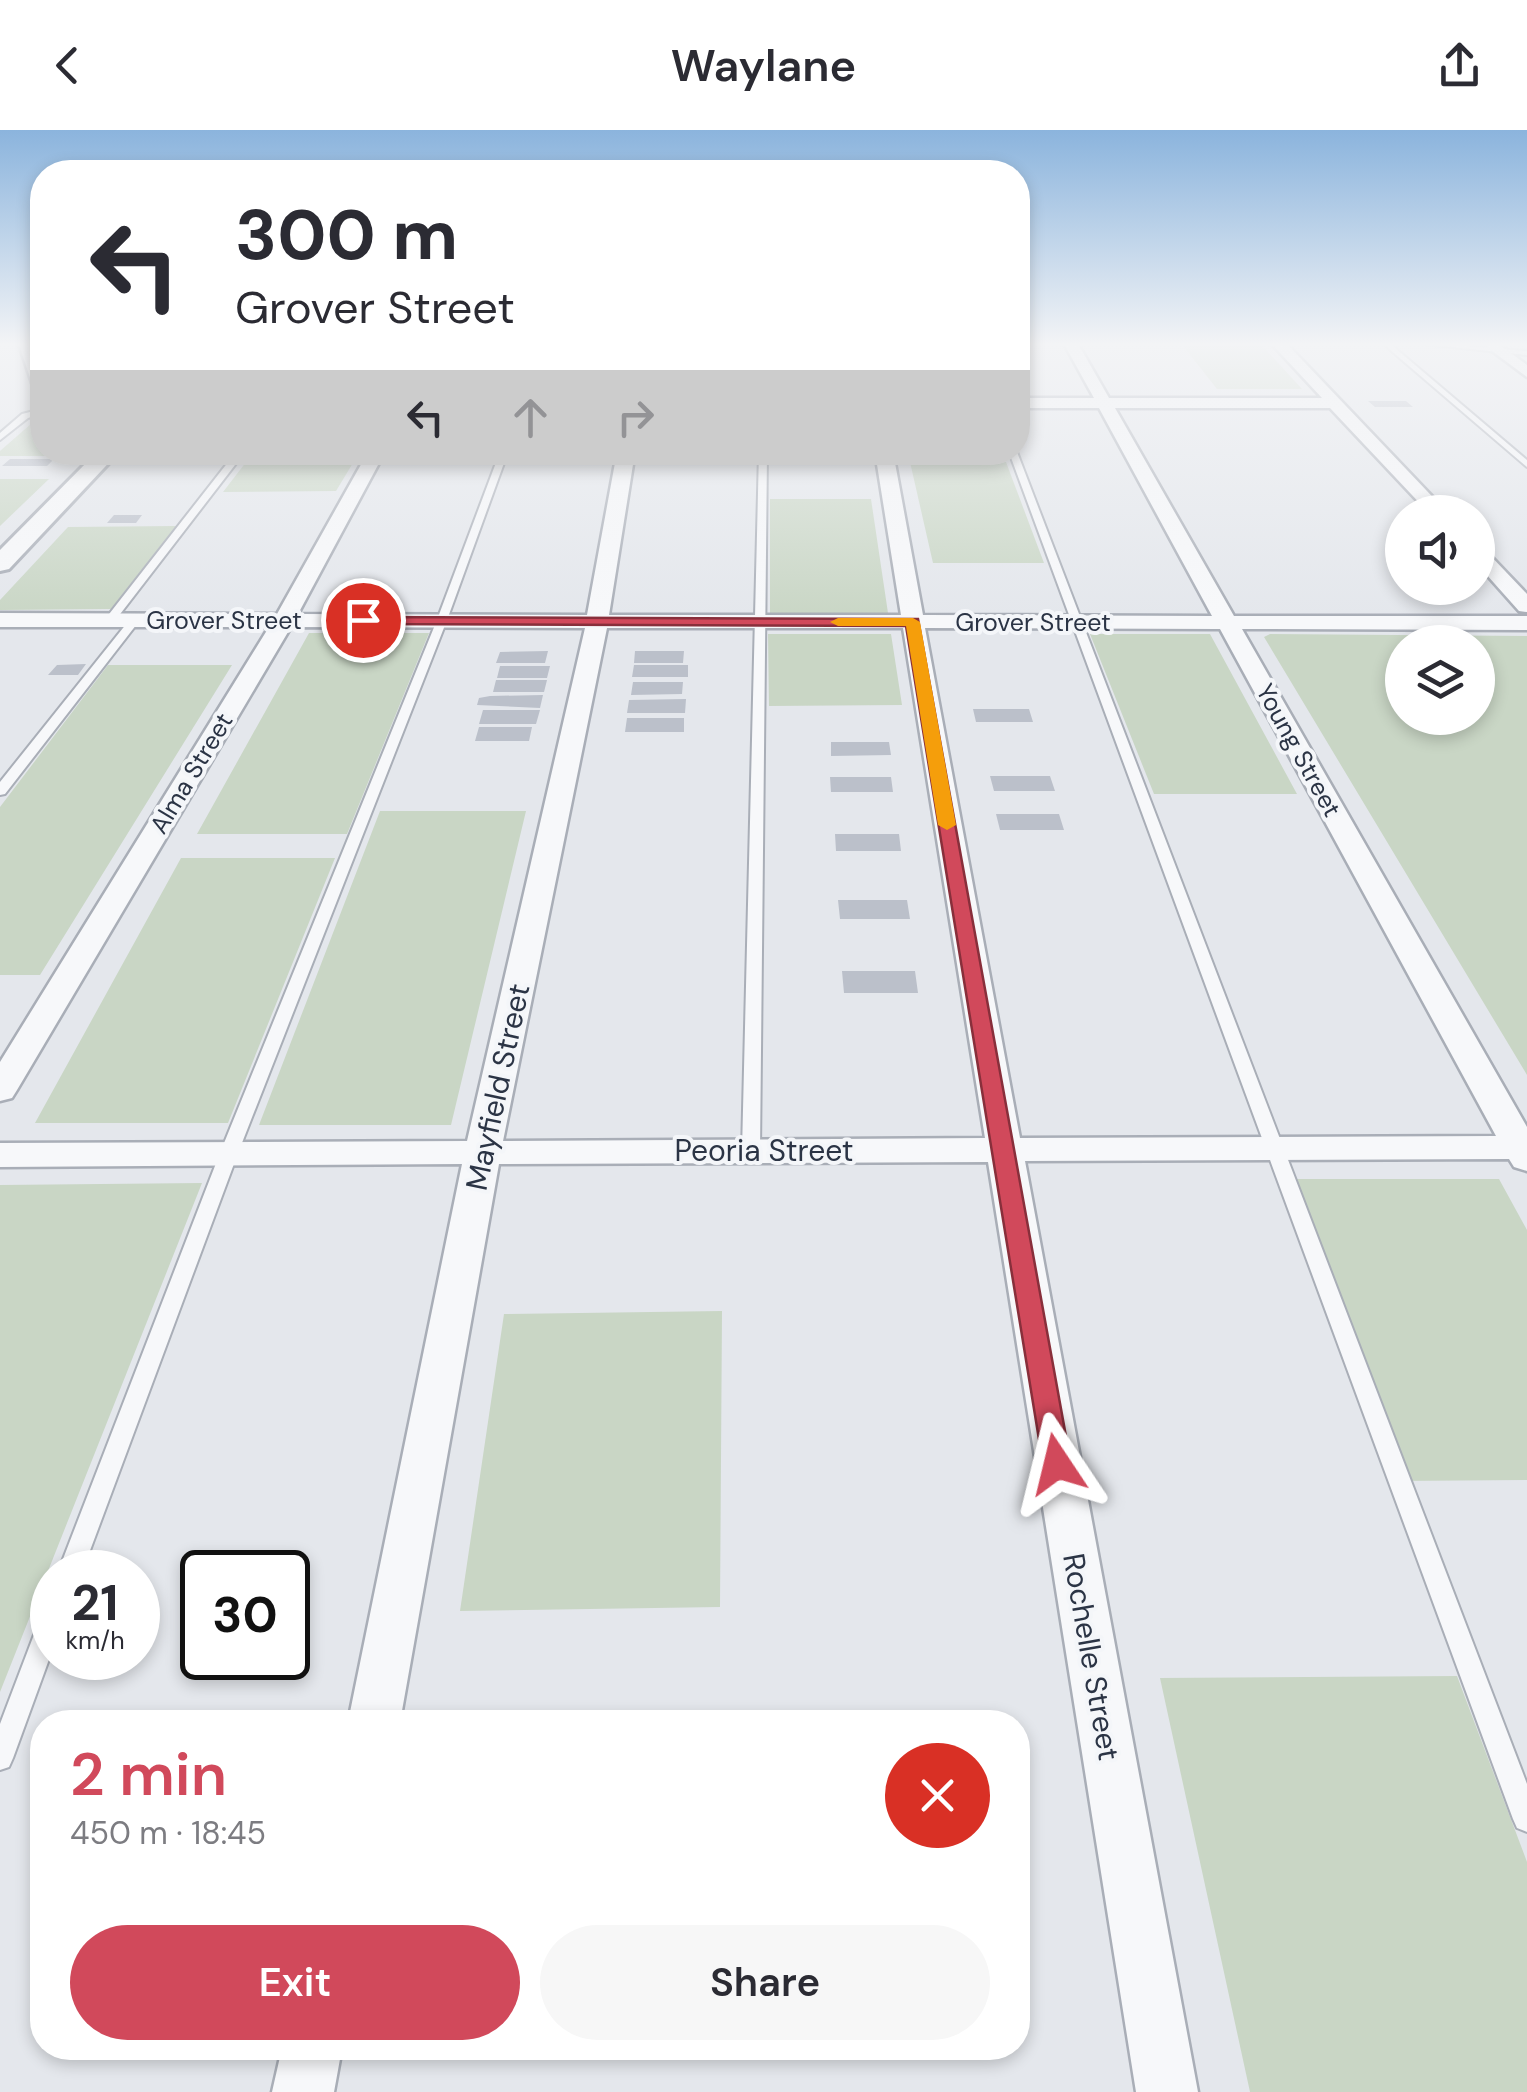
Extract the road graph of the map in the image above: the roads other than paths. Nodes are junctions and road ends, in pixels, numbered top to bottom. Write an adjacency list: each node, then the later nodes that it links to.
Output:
1 (1122, 434): 26 (street, Young Street)
2 (1362, 434): 13 (street)
3 (1491, 434): 4 (lane)
4 (1527, 464)
5 (96, 465): 14 (street)
6 (231, 465): 18 (lane)
7 (370, 465): 20 (street, Alma Street)
8 (499, 465): 21 (lane)
9 (624, 465): 22 (street, Mayfield Street)
10 (763, 465): 23 (lane)
11 (886, 465): 24 (street, Rochelle Street)
12 (1019, 465): 25 (lane)
13 (1422, 495)
14 (0, 564)
15 (1495, 572): 16 (street)
16 (1527, 606)
17 (0, 620): 18 (street, Grover Street)
18 (110, 620): 19 (street, Grover Street)
19 (135, 620): 20 (street, Grover Street); 28 (lane)
20 (284, 620): 21 (street, Grover Street); 29 (street, Alma Street)
21 (442, 620): 22 (street, Grover Street); 35 (lane)
22 (598, 621): 23 (street, Grover Street); 34 (street, Mayfield Street)
23 (762, 622): 24 (street, Grover Street); 32 (lane)
24 (913, 622): 25 (street, Grover Street); 31 (street, Rochelle Street)
25 (1077, 622): 26 (street, Grover Street); 30 (lane)
26 (1228, 622): 27 (street, Grover Street); 33 (street, Young Street)
27 (1527, 622)
28 (0, 791)
29 (0, 1090)
30 (1273, 1148): 31 (street, Peoria Street); 33 (street, Peoria Street); 41 (lane)
31 (1002, 1149): 32 (street, Peoria Street); 44 (street, Rochelle Street)
32 (751, 1151): 34 (street, Peoria Street)
33 (1525, 1151)
34 (483, 1152): 35 (street, Peoria Street); 39 (street, Mayfield Street)
35 (229, 1154): 36 (street, Peoria Street); 37 (lane)
36 (0, 1155)
37 (78, 1550)
38 (30, 1678): 40 (lane)
39 (376, 1710)
40 (0, 1758)
41 (1527, 1819)
42 (310, 2060): 43 (street)
43 (303, 2092)
44 (1167, 2092)

